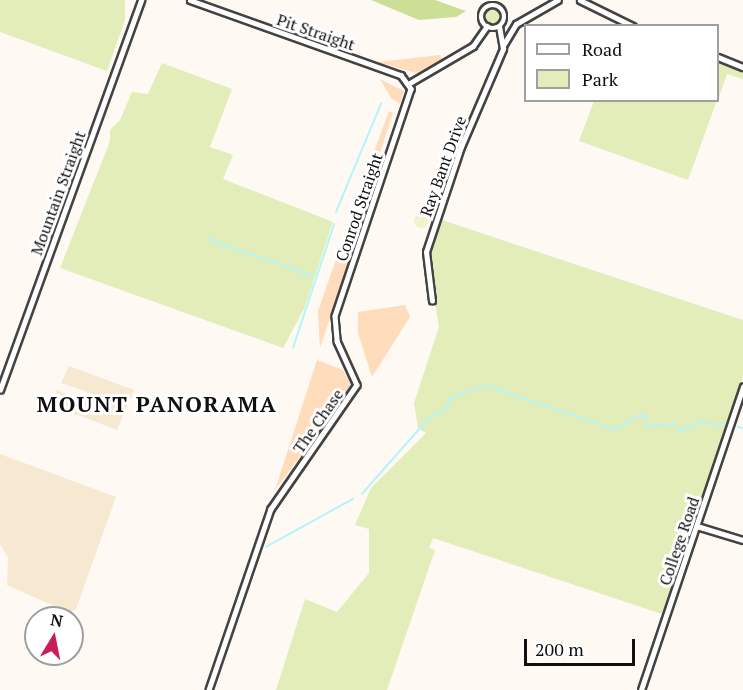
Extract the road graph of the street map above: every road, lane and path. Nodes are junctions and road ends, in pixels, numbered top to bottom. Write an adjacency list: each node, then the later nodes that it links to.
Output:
1 (190, 0): 13 (street, Pit Straight)
2 (502, 0): 6 (street)
3 (558, 0): 10 (street, Ray Bant Drive)
4 (580, 0): 7 (street)
5 (140, 2): 17 (street, Mountain Straight)
6 (499, 7): 8 (street); 9 (street)
7 (629, 24)
8 (486, 26): 9 (street); 13 (street)
9 (499, 27): 10 (street)
10 (504, 44): 14 (street, Ray Bant Drive)
11 (719, 58): 12 (street)
12 (743, 67)
13 (410, 83): 15 (street, Conrod Straight)
14 (432, 301)
15 (335, 316): 21 (street, The Chase)
16 (743, 387): 18 (street, College Road)
17 (0, 390)
18 (742, 398): 19 (street, College Road)
19 (697, 526): 20 (street); 22 (street, College Road)
20 (743, 540)
21 (209, 690)
22 (641, 690)

